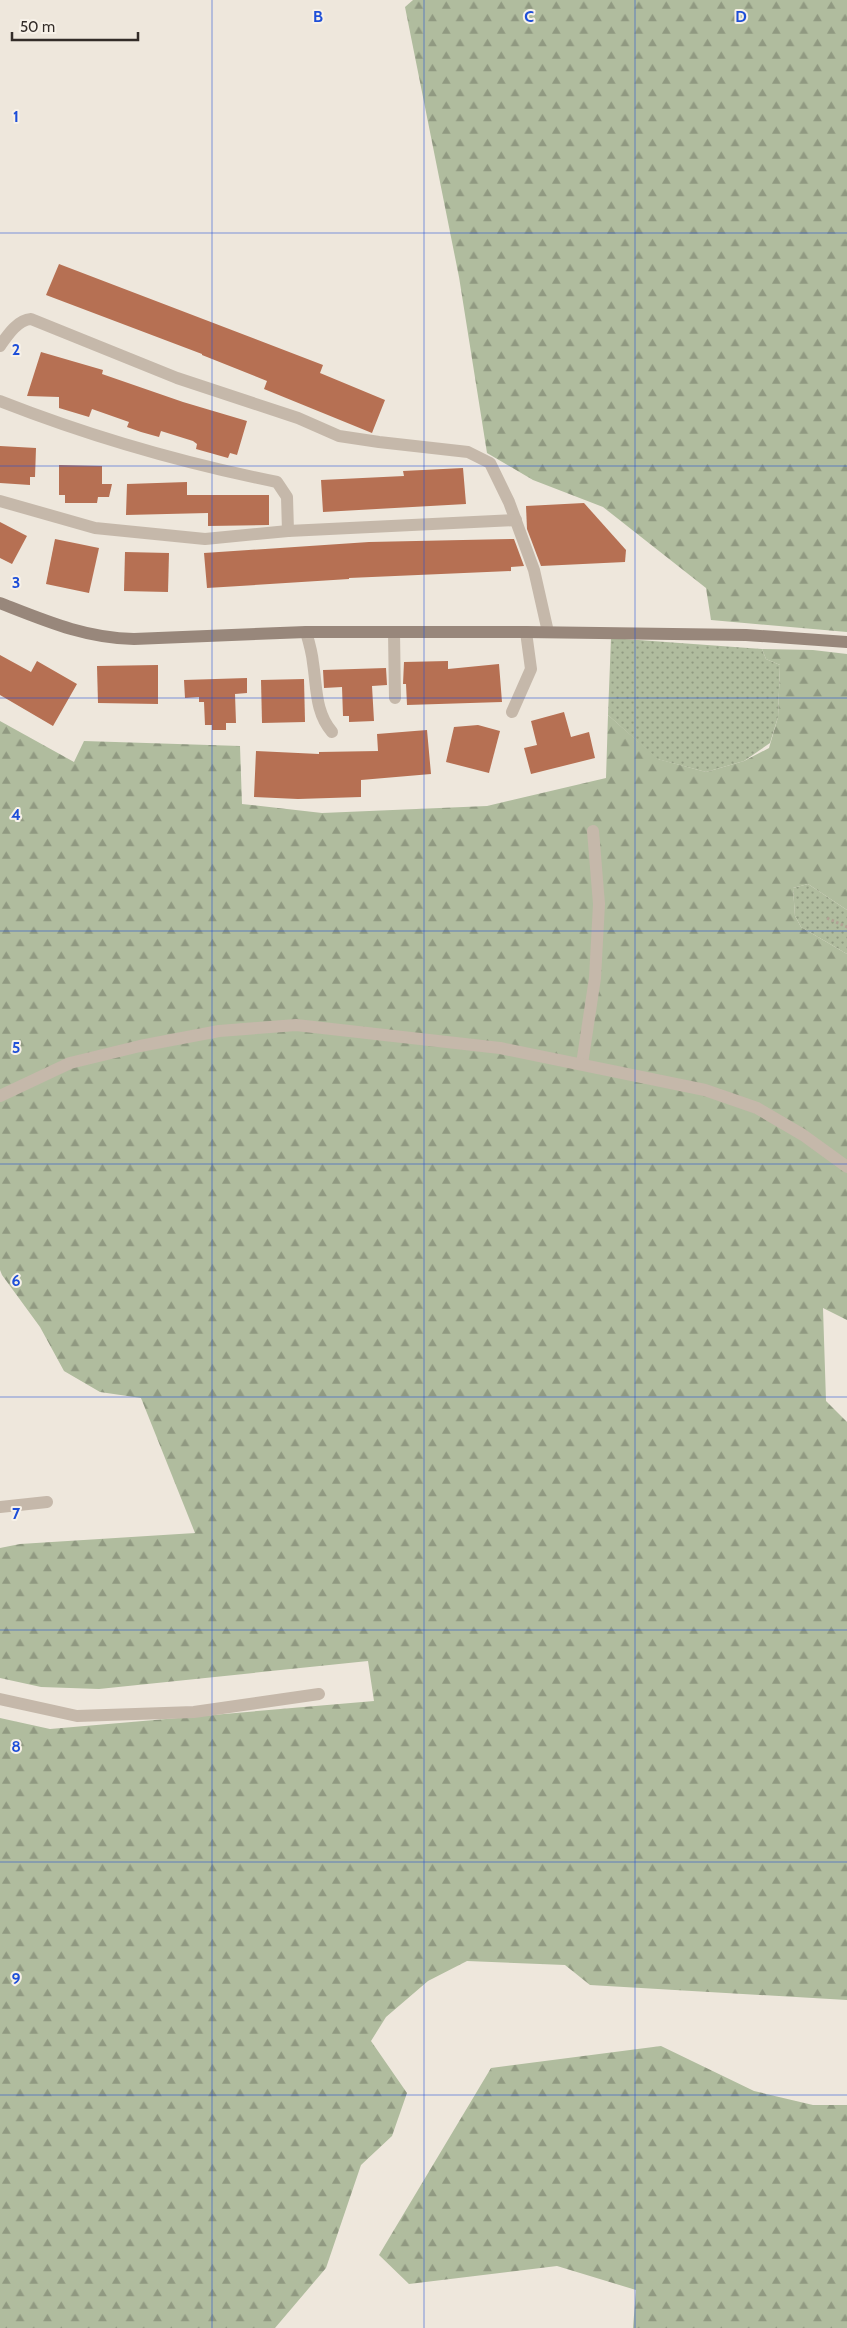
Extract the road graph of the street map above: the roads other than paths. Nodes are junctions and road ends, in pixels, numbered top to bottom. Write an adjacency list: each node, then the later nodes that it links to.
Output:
1 (0, 346): 4 (street)
2 (0, 401): 5 (street)
3 (0, 502): 5 (street)
4 (516, 520): 5 (street); 10 (street)
5 (288, 532)
6 (0, 603): 7 (street)
7 (306, 632): 8 (street); 14 (street)
8 (394, 632): 9 (street); 12 (street)
9 (526, 632): 10 (street); 13 (street)
10 (548, 632): 11 (street)
11 (847, 642)
12 (395, 698)
13 (512, 712)
14 (332, 732)
15 (594, 831): 16 (street)
16 (582, 1064): 17 (street); 18 (street)
17 (0, 1096)
18 (847, 1167)
19 (47, 1502): 20 (street)
20 (0, 1507)
21 (319, 1694): 22 (street)
22 (0, 1699)

